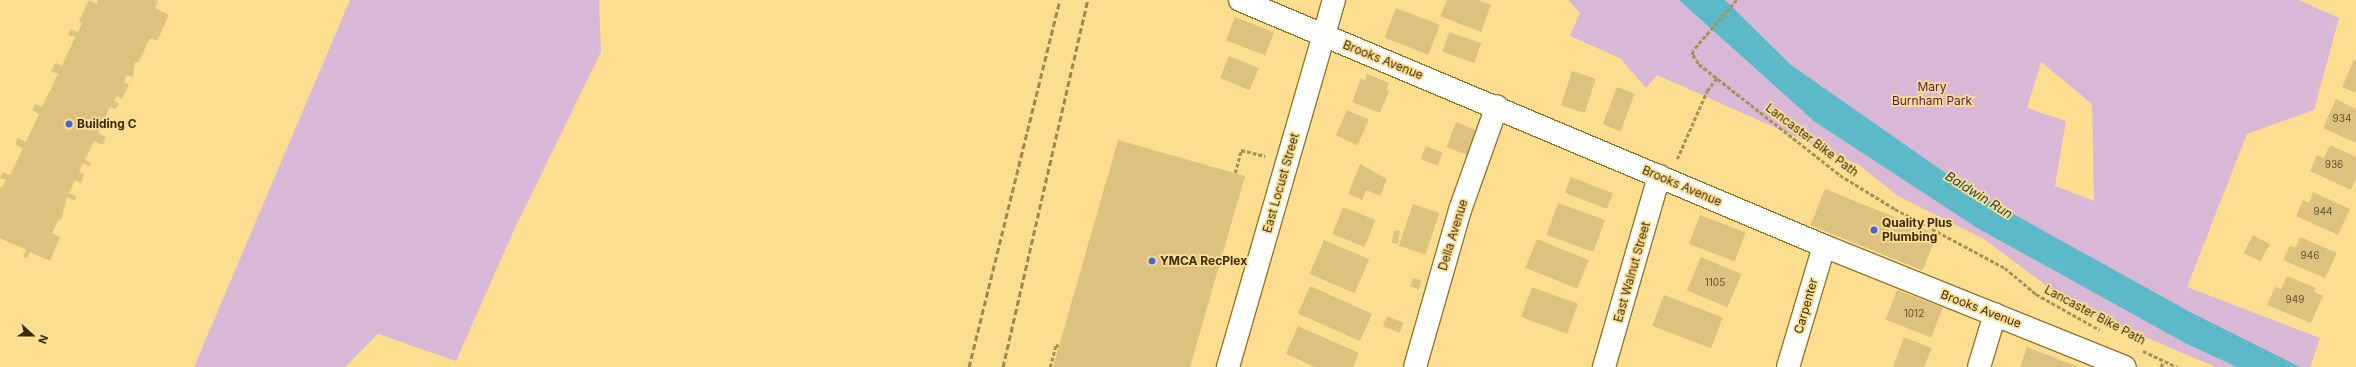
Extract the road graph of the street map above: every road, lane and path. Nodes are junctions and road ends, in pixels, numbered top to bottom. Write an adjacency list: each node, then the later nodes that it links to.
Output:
1 (1240, 0): 4 (street, Brooks Avenue)
2 (1334, 0): 4 (street, East Locust Street)
3 (1737, 0): 5 (path, Lancaster Bike Path)
4 (1324, 35): 6 (street, Brooks Avenue); 17 (street, East Locust Street)
5 (1717, 77): 9 (path); 12 (path, Lancaster Bike Path)
6 (1497, 106): 9 (street, Brooks Avenue); 18 (street, Della Avenue)
7 (1265, 156): 8 (path)
8 (1235, 173)
9 (1664, 178): 10 (street, Brooks Avenue); 19 (street, East Walnut Street)
10 (1824, 246): 11 (street, Brooks Avenue); 20 (street, Carpenter)
11 (1995, 314): 21 (street); 22 (street, Brooks Avenue)
12 (2101, 331)
13 (1059, 346): 16 (path)
14 (2141, 350): 15 (path, Lancaster Bike Path)
15 (2163, 361): 23 (path); 24 (path, Lancaster Bike Path)
16 (1050, 367)
17 (1228, 367)
18 (1415, 367)
19 (1604, 367)
20 (1788, 367)
21 (1979, 367)
22 (2125, 367)
23 (2161, 367)
24 (2178, 367)

